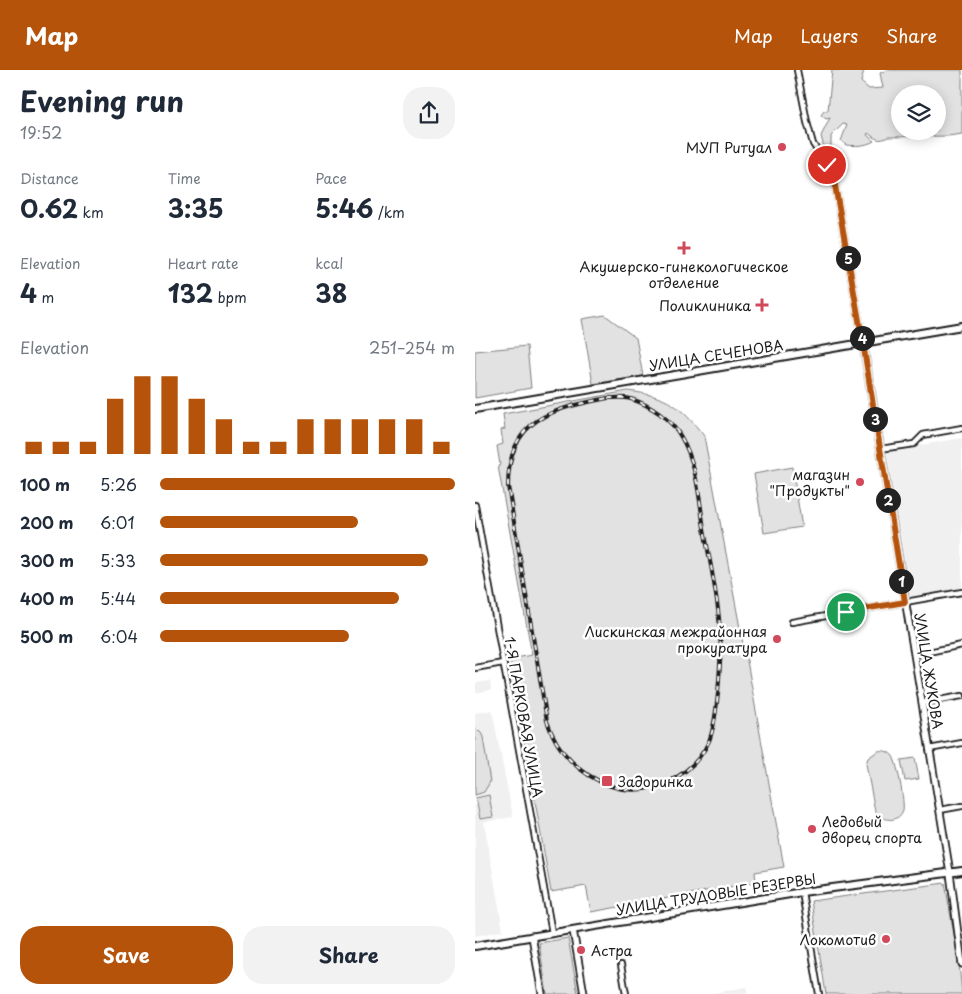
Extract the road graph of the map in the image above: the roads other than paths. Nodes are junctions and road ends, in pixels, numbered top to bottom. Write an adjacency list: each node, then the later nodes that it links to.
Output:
1 (797, 70): 3 (street, УЛИЦА ЖУКОВА)
2 (962, 326): 3 (main road, УЛИЦА СЕЧЕНОВА)
3 (863, 343): 4 (main road, УЛИЦА СЕЧЕНОВА); 6 (street, УЛИЦА ЖУКОВА)
4 (475, 409)
5 (962, 428): 6 (street)
6 (880, 449): 9 (street, УЛИЦА ЖУКОВА)
7 (475, 505): 13 (street, 1-Я ПАРКОВАЯ УЛИЦА)
8 (962, 592): 9 (street)
9 (905, 602): 10 (street); 12 (street, УЛИЦА ЖУКОВА)
10 (793, 622)
11 (962, 645): 12 (street)
12 (914, 655): 16 (street, УЛИЦА ЖУКОВА)
13 (503, 662): 14 (street); 26 (street, 1-Я ПАРКОВАЯ УЛИЦА)
14 (475, 668)
15 (962, 696): 16 (street)
16 (921, 703): 18 (street, УЛИЦА ЖУКОВА)
17 (962, 744): 18 (street)
18 (929, 749): 20 (street, УЛИЦА ЖУКОВА)
19 (962, 806): 20 (street)
20 (940, 810): 22 (street, УЛИЦА ЖУКОВА)
21 (962, 871): 22 (main road, УЛИЦА ТРУДОВЫЕ РЕЗЕРВЫ)
22 (950, 873): 23 (main road, УЛИЦА ТРУДОВЫЕ РЕЗЕРВЫ); 25 (street, УЛИЦА ЖУКОВА)
23 (802, 892): 24 (main road, УЛИЦА ТРУДОВЫЕ РЕЗЕРВЫ); 34 (street)
24 (573, 930): 26 (main road, УЛИЦА ТРУДОВЫЕ РЕЗЕРВЫ); 32 (street)
25 (960, 932): 29 (street, УЛИЦА ЖУКОВА)
26 (552, 933): 27 (main road, УЛИЦА ТРУДОВЫЕ РЕЗЕРВЫ)
27 (533, 936): 28 (main road, УЛИЦА ТРУДОВЫЕ РЕЗЕРВЫ); 31 (street)
28 (475, 946)
29 (962, 964)
30 (621, 965): 33 (street)
31 (542, 994)
32 (584, 994)
33 (626, 994)
34 (819, 994)

